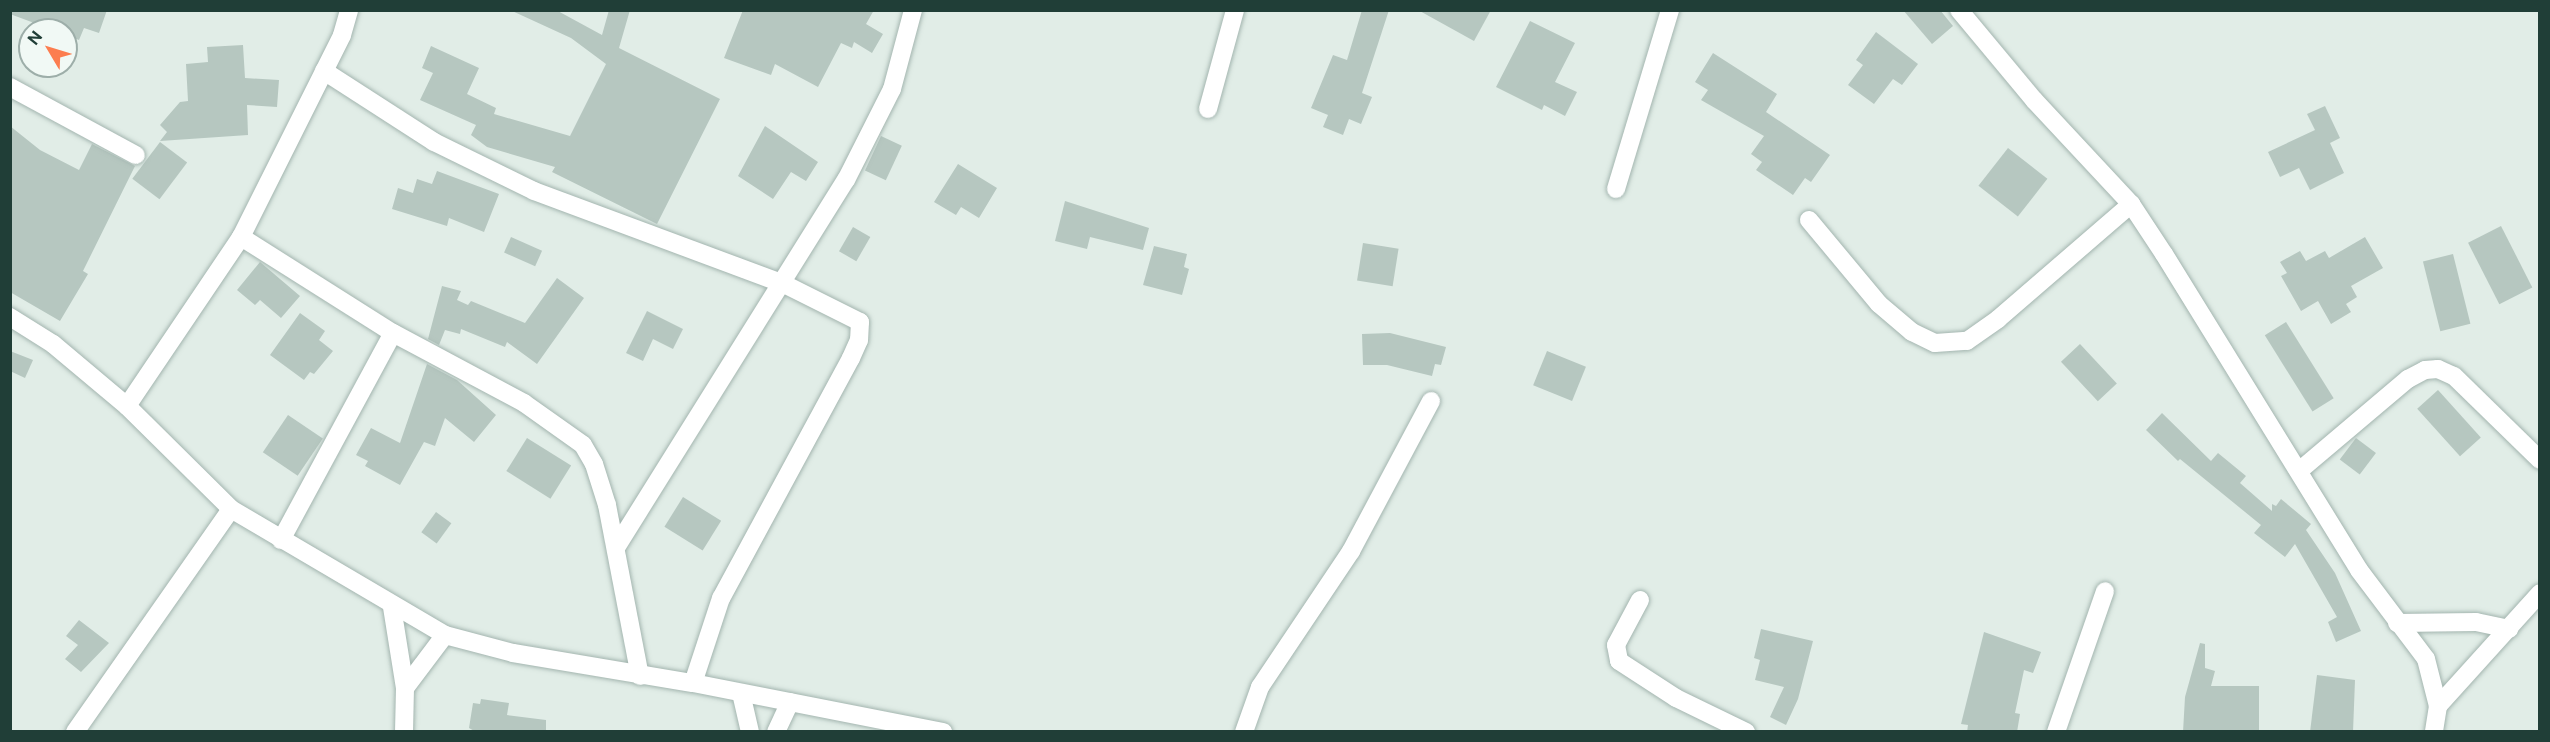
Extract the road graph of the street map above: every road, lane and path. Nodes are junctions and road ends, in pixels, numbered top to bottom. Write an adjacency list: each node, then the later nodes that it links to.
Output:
1 (349, 10): 6 (street)
2 (913, 10): 14 (street)
3 (1235, 10): 8 (street)
4 (1670, 10): 10 (street)
5 (1959, 10): 11 (street)
6 (324, 71): 13 (street); 14 (street)
7 (10, 87): 9 (street)
8 (1208, 109)
9 (136, 155)
10 (1616, 189)
11 (2131, 204): 12 (street); 20 (street)
12 (1809, 220)
13 (241, 237): 16 (street); 18 (street)
14 (784, 284): 23 (street); 32 (street)
15 (10, 317): 18 (street)
16 (393, 333): 22 (street); 23 (street)
17 (1431, 401): 42 (street)
18 (127, 406): 21 (street)
19 (2540, 460): 20 (street)
20 (2300, 471): 28 (street)
21 (231, 509): 22 (street); 37 (street)
22 (281, 540): 27 (street)
23 (617, 546): 31 (street)
24 (2105, 591): 44 (street)
25 (2540, 593): 29 (street)
26 (1640, 600): 43 (street)
27 (392, 607): 30 (street); 33 (street)
28 (2397, 623): 29 (street); 36 (street)
29 (2509, 629): 36 (street)
30 (445, 635): 31 (street); 33 (street)
31 (640, 676): 32 (street)
32 (693, 683): 34 (street)
33 (405, 688): 38 (street)
34 (741, 693): 35 (street); 39 (street)
35 (789, 702): 40 (street); 41 (street)
36 (2438, 706): 45 (street)
37 (75, 732)
38 (404, 732)
39 (750, 732)
40 (776, 732)
41 (943, 732)
42 (1244, 732)
43 (1746, 732)
44 (2056, 732)
45 (2434, 732)

